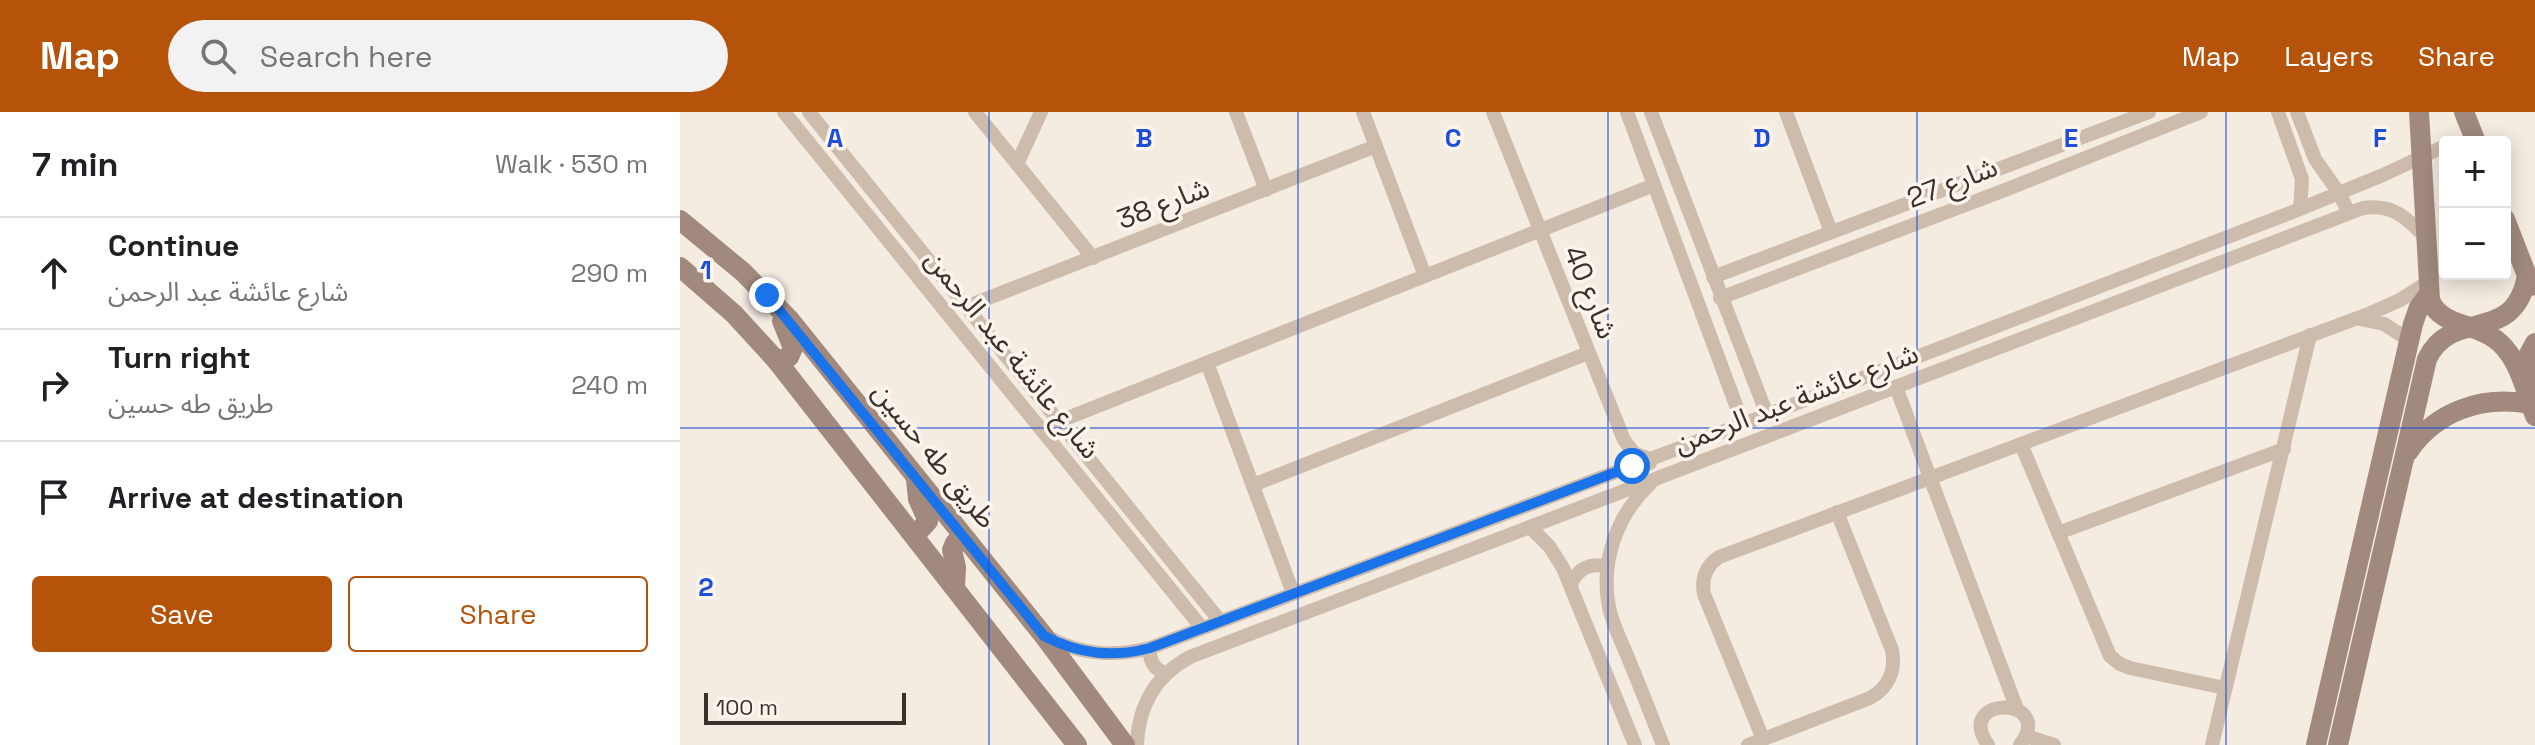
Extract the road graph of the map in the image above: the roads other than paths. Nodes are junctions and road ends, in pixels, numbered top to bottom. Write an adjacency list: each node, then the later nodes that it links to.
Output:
1 (784, 112): 79 (street, شارع عائشة عبد الرحمن)
2 (809, 112): 41 (street, شارع عائشة عبد الرحمن)
3 (975, 112): 22 (street)
4 (1041, 112): 22 (street)
5 (1236, 112): 24 (street)
6 (1363, 112): 19 (street)
7 (1493, 112): 29 (street, شارع 40)
8 (1627, 112): 23 (street)
9 (1651, 112): 37 (street)
10 (1787, 112): 30 (street)
11 (2149, 112): 30 (street, شارع 27)
12 (2201, 112): 40 (street, شارع 27)
13 (2278, 112): 26 (street)
14 (2297, 112): 25 (street)
15 (2419, 112): 16 (street); 21 (street)
16 (2435, 112)
17 (2464, 112): 18 (street)
18 (2474, 136)
19 (1376, 146): 24 (street, شارع 38); 36 (street)
20 (2439, 149): 21 (street, شارع عائشة عبد الرحمن)
21 (2422, 156): 25 (street, شارع عائشة عبد الرحمن); 32 (street)
22 (1017, 164): 33 (street)
23 (1654, 185): 29 (street); 57 (street)
24 (1266, 190): 33 (street, شارع 38)
25 (2339, 193): 26 (street, شارع عائشة عبد الرحمن); 27 (street)
26 (2300, 209): 46 (street, شارع عائشة عبد الرحمن)
27 (2349, 213): 32 (street, شارع عائشة عبد الرحمن); 50 (street, شارع عائشة عبد الرحمن)
28 (680, 220): 42 (street, طريق طه حسين)
29 (1539, 229): 36 (street); 49 (street, شارع 40)
30 (1831, 232): 37 (street, شارع 27)
31 (2511, 234): 35 (street)
32 (2426, 238): 38 (street)
33 (1093, 258): 41 (street, شارع 38)
34 (680, 267): 51 (street)
35 (2527, 275): 39 (street); 44 (street)
36 (1425, 276): 52 (street)
37 (1713, 277): 40 (street)
38 (2428, 288): 43 (street); 44 (street); 47 (street)
39 (2535, 297)
40 (1720, 298): 55 (street)
41 (968, 306): 56 (street, شارع عائشة عبد الرحمن)
42 (779, 307): 51 (street); 63 (street, طريق طه حسين)
43 (2355, 318): 45 (street); 47 (street)
44 (2476, 327): 54 (street); 61 (street)
45 (2310, 335): 58 (street); 59 (street)
46 (1971, 336): 50 (street); 55 (street, شارع عائشة عبد الرحمن)
47 (2409, 340): 60 (street)
48 (2535, 343): 54 (street)
49 (1588, 353): 62 (street, شارع 40); 66 (street)
50 (1978, 356): 53 (street, شارع عائشة عبد الرحمن)
51 (777, 361): 70 (street)
52 (1207, 363): 56 (street); 66 (street)
53 (1896, 387): 64 (street); 65 (street, شارع عائشة عبد الرحمن)
54 (2533, 410): 61 (street)
55 (1767, 415): 57 (street, شارع عائشة عبد الرحمن)
56 (1060, 421): 78 (street, شارع عائشة عبد الرحمن)
57 (1743, 424): 62 (street, شارع عائشة عبد الرحمن)
58 (2021, 444): 64 (street); 71 (street)
59 (2284, 449): 71 (street); 83 (street)
60 (2384, 452): 61 (street); 84 (street)
61 (2405, 456): 85 (street)
62 (1649, 459): 65 (street, شارع 40); 68 (street, شارع عائشة عبد الرحمن)
63 (916, 476): 70 (street); 72 (street, طريق طه حسين)
64 (1930, 478): 67 (street); 86 (street)
65 (1656, 479): 69 (street, شارع عائشة عبد الرحمن); 74 (street)
66 (1253, 485): 77 (street)
67 (1837, 512): 87 (street); 87 (street)
68 (1471, 526): 73 (street); 77 (street, شارع عائشة عبد الرحمن)
69 (1530, 527): 73 (street, شارع عائشة عبد الرحمن); 75 (street)
70 (910, 531): 76 (street)
71 (2058, 533): 83 (street)
72 (967, 540): 76 (street); 80 (street, طريق طه حسين)
73 (1480, 546): 82 (street, شارع عائشة عبد الرحمن)
74 (1608, 567): 75 (street); 89 (street)
75 (1571, 584): 93 (street)
76 (955, 588): 90 (street)
77 (1293, 593): 78 (street, شارع عائشة عبد الرحمن)
78 (1220, 621): 79 (street, شارع عائشة عبد الرحمن)
79 (1202, 628): 81 (street, شارع عائشة عبد الرحمن)
80 (1044, 636): 81 (street, شارع عائشة عبد الرحمن); 91 (street, طريق طه حسين)
81 (1150, 648): 82 (street)
82 (1166, 673): 92 (street, شارع عائشة عبد الرحمن)
83 (2225, 688): 97 (street)
84 (2326, 702): 85 (street); 98 (street)
85 (2347, 707): 99 (street)
86 (2017, 709): 88 (street); 95 (street)
87 (1763, 739): 94 (street)
88 (2023, 741): 96 (street)
89 (1659, 744)
90 (1077, 745)
91 (1125, 745)
92 (1137, 745)
93 (1635, 745)
94 (1748, 745)
95 (1988, 745)
96 (2054, 745)
97 (2212, 745)
98 (2316, 745)
99 (2338, 745)

